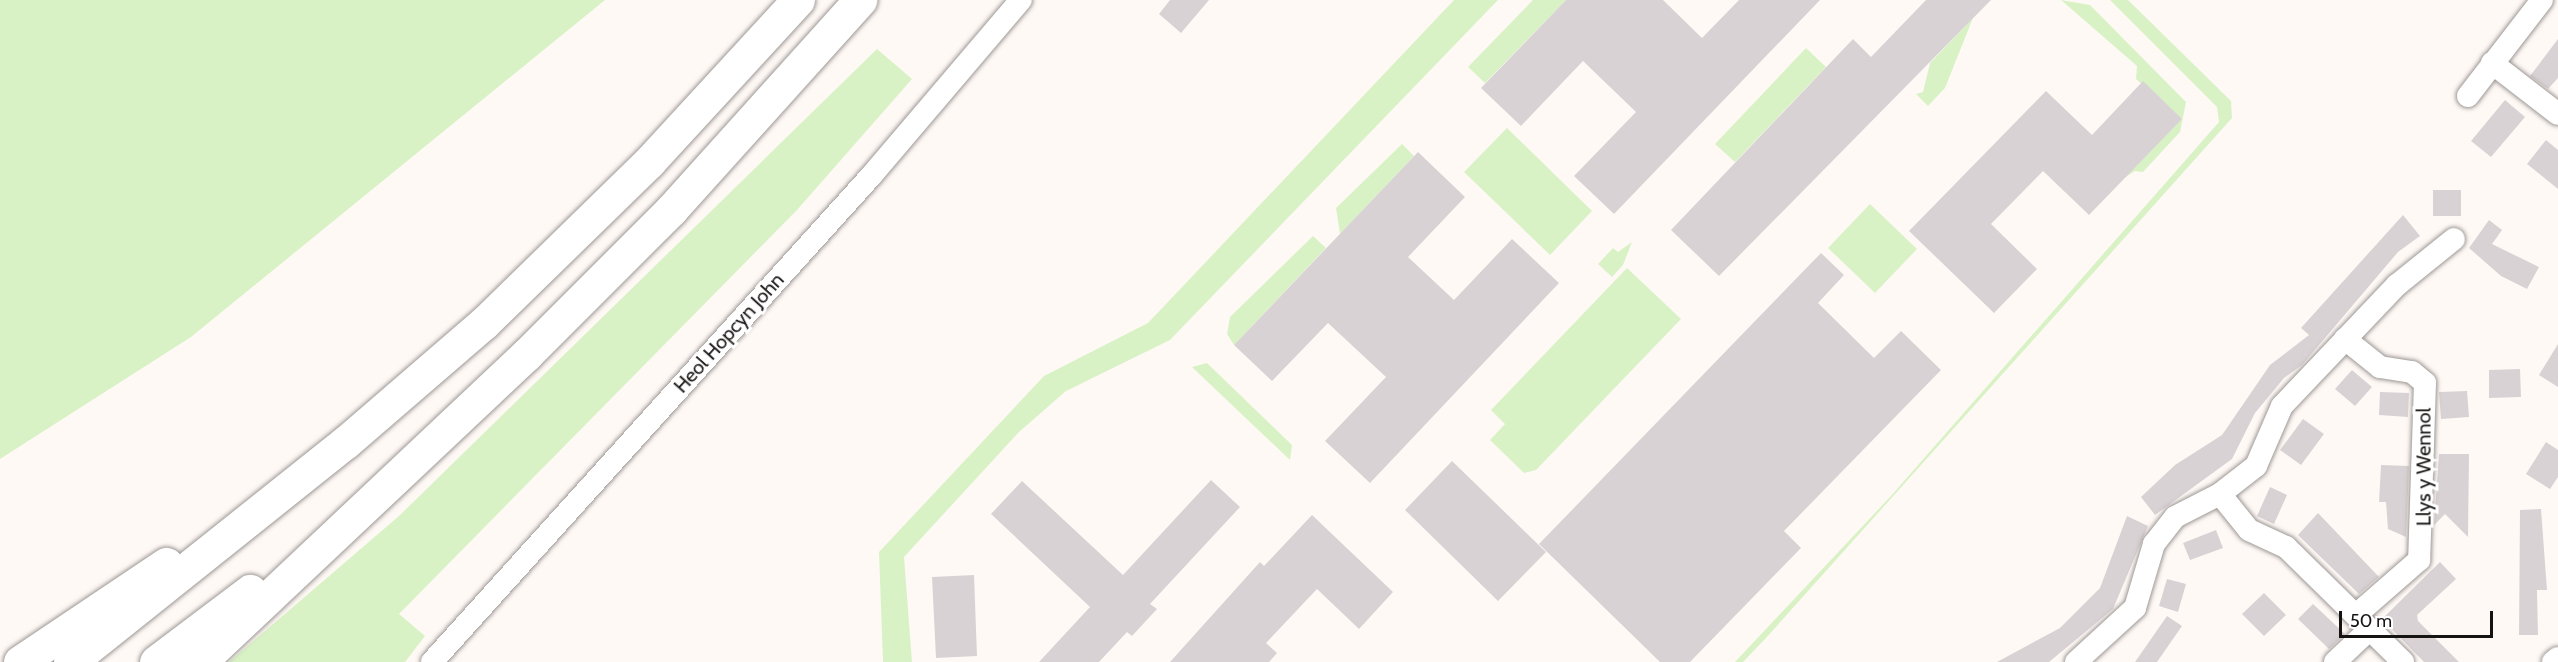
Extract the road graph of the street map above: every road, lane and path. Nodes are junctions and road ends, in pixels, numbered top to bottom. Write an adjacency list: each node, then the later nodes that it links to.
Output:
1 (798, 0): 11 (highway)
2 (860, 0): 10 (highway)
3 (1021, 0): 19 (street, Heol Hopcyn John)
4 (2542, 0): 5 (street)
5 (2492, 63): 6 (street); 7 (street)
6 (2468, 96)
7 (2558, 114)
8 (2454, 239): 9 (street)
9 (2345, 339): 12 (street); 13 (street, Llys y Wennol)
10 (477, 402): 17 (highway); 18 (highway)
11 (346, 442): 15 (highway); 16 (highway)
12 (2220, 494): 13 (street); 20 (street)
13 (2363, 622): 21 (street); 22 (street)
14 (2558, 658): 23 (street)
15 (20, 662)
16 (70, 662)
17 (156, 662)
18 (200, 662)
19 (432, 662)
20 (2076, 662)
21 (2335, 662)
22 (2403, 662)
23 (2553, 662)

